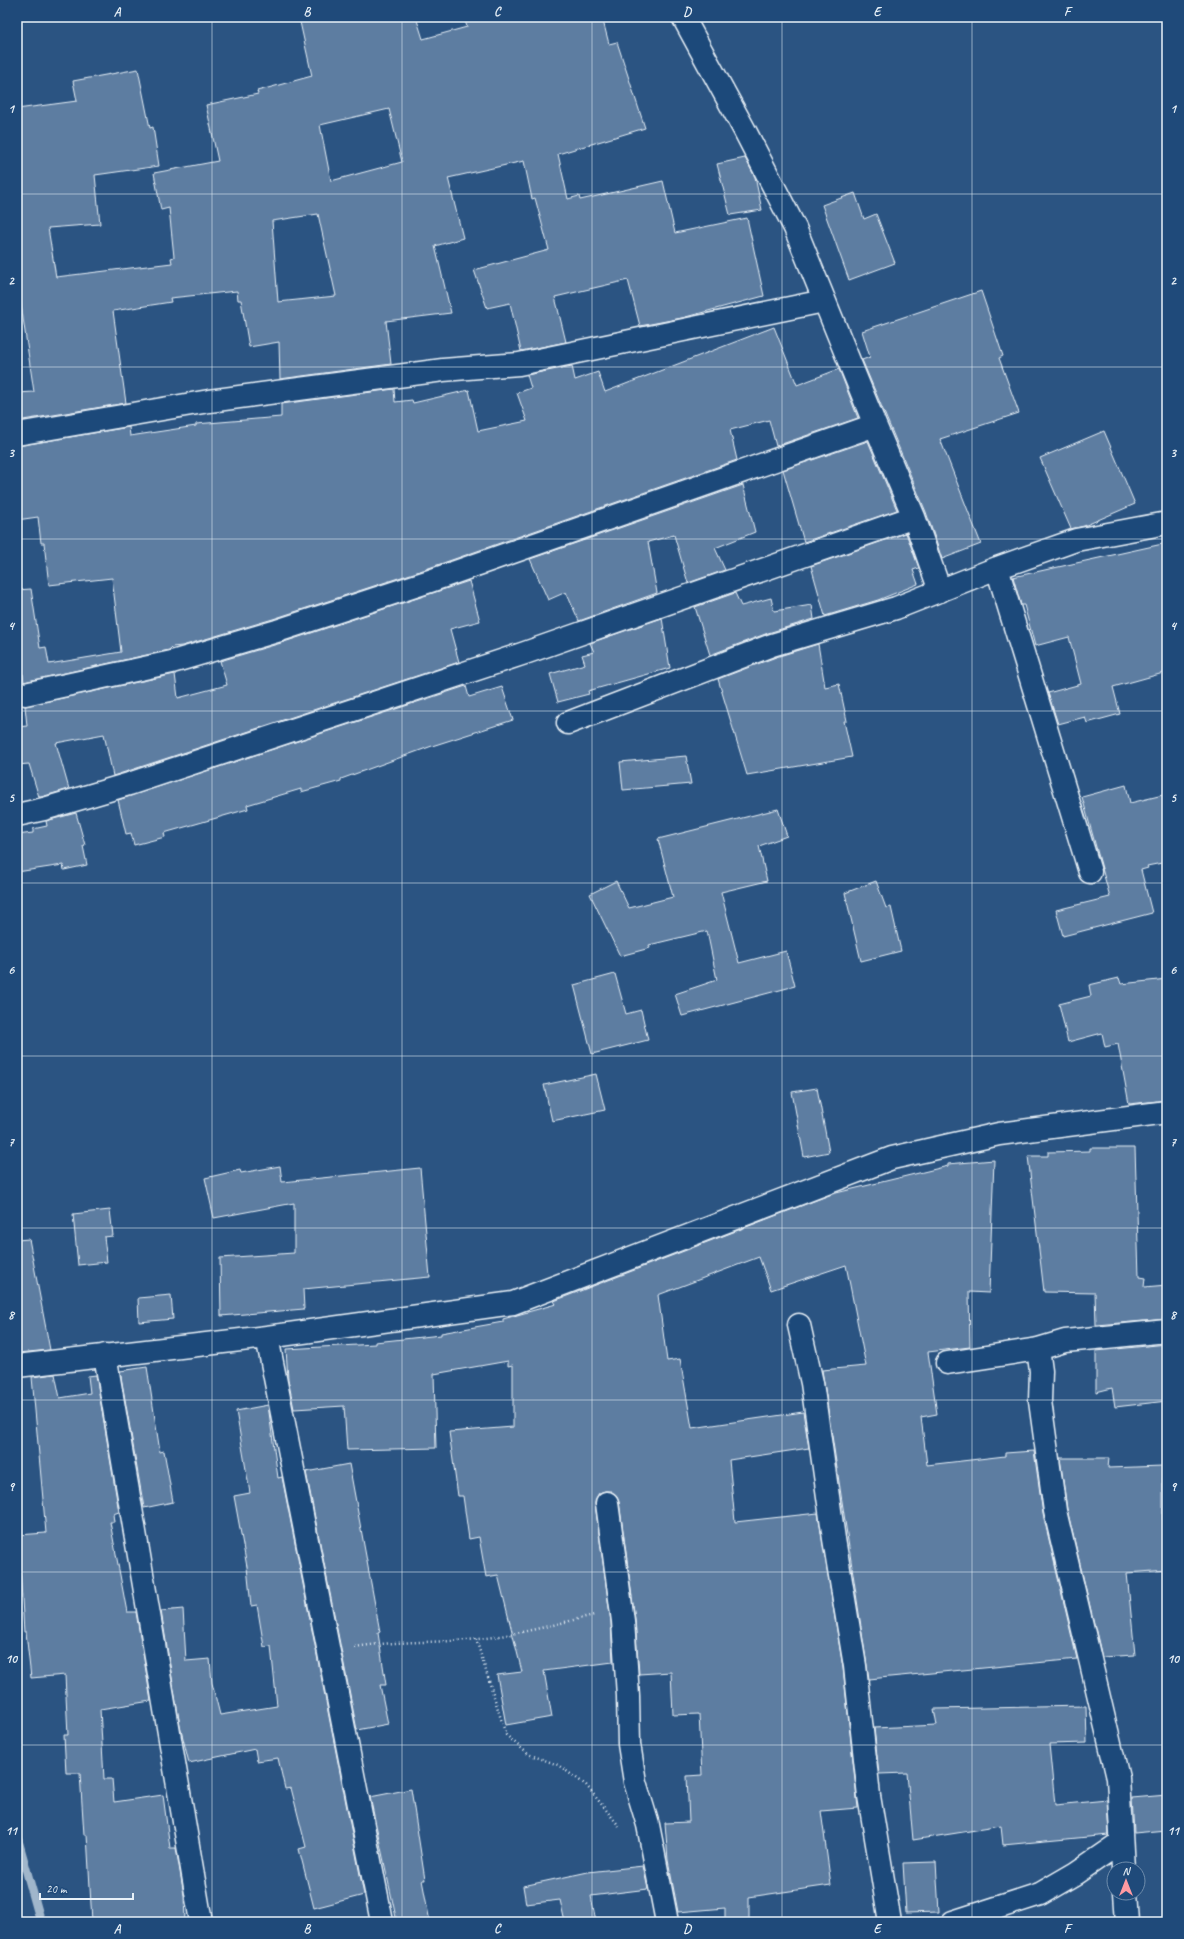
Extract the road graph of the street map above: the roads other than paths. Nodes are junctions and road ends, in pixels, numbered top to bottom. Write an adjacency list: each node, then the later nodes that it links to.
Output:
1 (682, 17): 2 (street)
2 (824, 301): 3 (street); 4 (street)
3 (875, 426): 5 (street); 9 (street)
4 (17, 434)
5 (914, 517): 8 (street); 11 (street)
6 (1167, 523): 7 (street)
7 (997, 568): 8 (street); 12 (street)
8 (940, 591): 10 (street)
9 (26, 694)
10 (568, 723)
11 (17, 815)
12 (1090, 872)
13 (1167, 1112): 16 (street)
14 (799, 1325): 28 (street)
15 (1167, 1331): 17 (street)
16 (267, 1337): 18 (street); 26 (street)
17 (1038, 1349): 19 (street); 22 (street)
18 (105, 1355): 20 (street); 25 (street)
19 (947, 1363)
20 (17, 1366)
21 (607, 1503): 27 (street)
22 (1121, 1842): 23 (street); 29 (street)
23 (1122, 1861)
24 (1126, 1901): 30 (street)
25 (202, 1922)
26 (382, 1922)
27 (667, 1922)
28 (890, 1922)
29 (952, 1922)
30 (1127, 1922)

